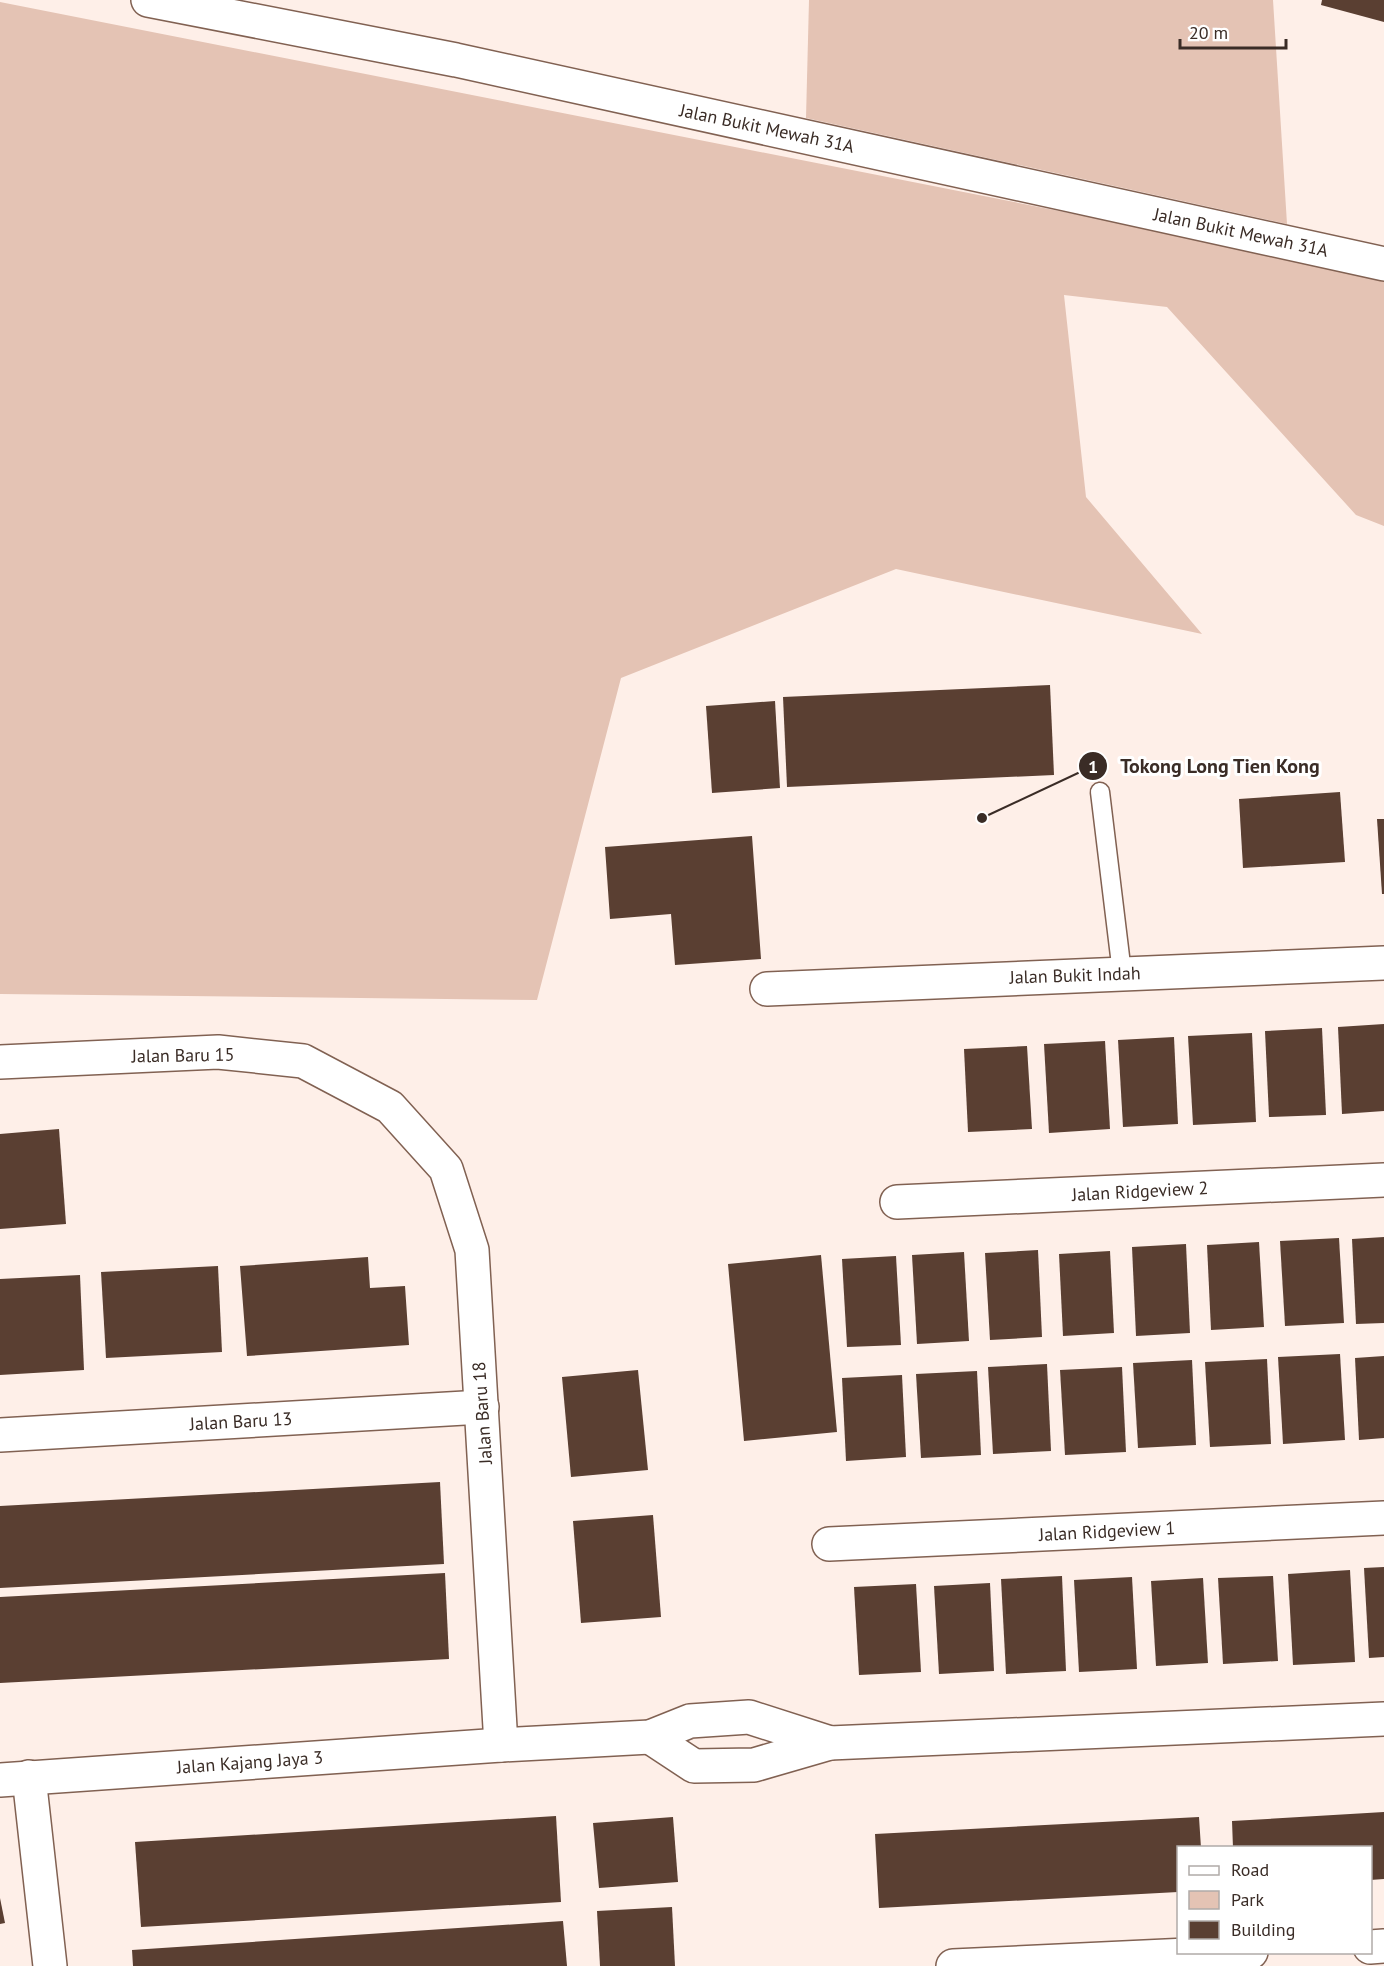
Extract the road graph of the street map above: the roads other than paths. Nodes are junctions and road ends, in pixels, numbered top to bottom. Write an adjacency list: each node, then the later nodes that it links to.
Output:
1 (148, 0): 2 (street, Jalan Bukit Mewah 31A)
2 (217, 7): 3 (street, Jalan Bukit Mewah 31A)
3 (1384, 264)
4 (1100, 792): 6 (lane)
5 (1384, 963): 6 (street, Jalan Bukit Indah)
6 (1122, 973): 7 (street, Jalan Bukit Indah)
7 (767, 989)
8 (0, 1062): 9 (street, Jalan Baru 15)
9 (390, 1107): 12 (street, Jalan Baru 18)
10 (1384, 1179): 11 (street, Jalan Ridgeview 2)
11 (897, 1202)
12 (482, 1407): 13 (street, Jalan Baru 13); 19 (street, Jalan Baru 18)
13 (0, 1435)
14 (1384, 1518): 15 (street, Jalan Ridgeview 1)
15 (829, 1544)
16 (1384, 1719): 18 (street)
17 (650, 1737): 18 (street, Jalan Kajang Jaya 3); 18 (street); 19 (street, Jalan Kajang Jaya 3)
18 (830, 1743)
19 (501, 1745): 20 (street, Jalan Kajang Jaya 3)
20 (14, 1779): 22 (street)
21 (1228, 1954): 23 (street)
22 (50, 1966)
23 (953, 1966)

